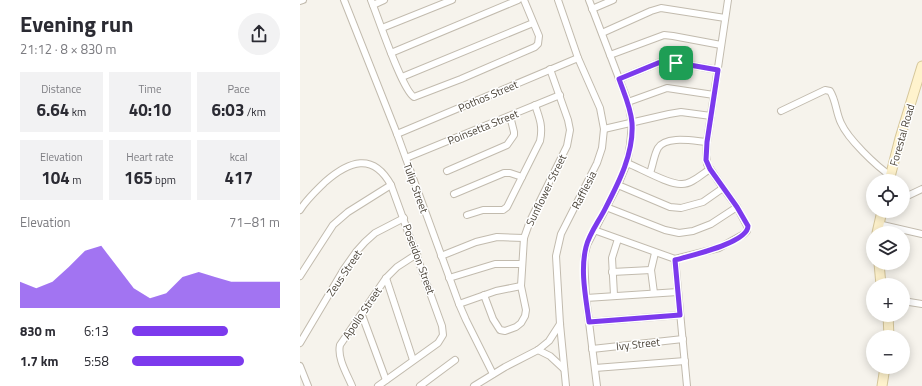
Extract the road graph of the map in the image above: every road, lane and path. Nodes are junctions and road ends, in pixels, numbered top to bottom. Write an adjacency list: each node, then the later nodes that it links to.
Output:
1 (303, 0): 11 (street)
2 (344, 0): 36 (street, Tulip Street)
3 (384, 0): 12 (street)
4 (452, 0): 16 (street)
5 (518, 0): 19 (street)
6 (524, 0): 15 (street)
7 (558, 0): 21 (street, Rafflesia)
8 (589, 0): 13 (street)
9 (613, 0): 13 (street)
10 (728, 0): 14 (street)
11 (300, 1)
12 (372, 2): 16 (street)
13 (592, 9): 17 (street)
14 (725, 18): 17 (street); 18 (street)
15 (533, 23): 25 (street); 25 (street)
16 (382, 28): 19 (street)
17 (602, 33): 20 (street)
18 (722, 45): 20 (street); 24 (street)
19 (391, 53): 25 (street)
20 (610, 55): 26 (street)
21 (578, 58): 23 (street, Pothos Street); 35 (street, Rafflesia)
22 (922, 66): 44 (street, Forestal Road)
23 (550, 69): 28 (street, Sunflower Street); 36 (street, Pothos Street)
24 (718, 70): 26 (street); 27 (street)
25 (402, 76)
26 (619, 79): 29 (street)
27 (714, 95): 29 (street); 33 (street)
28 (560, 96): 30 (street, Poinsetta Street); 60 (street, Sunflower Street)
29 (628, 102): 34 (street)
30 (535, 106): 32 (street, Poinsetta Street); 45 (street)
31 (781, 111): 43 (street)
32 (510, 116): 38 (street, Poinsetta Street); 41 (street)
33 (711, 116): 34 (street); 37 (street)
34 (632, 123): 35 (street); 39 (street)
35 (604, 129): 84 (street, Rafflesia)
36 (397, 134): 38 (street, Tulip Street)
37 (707, 142): 40 (street); 42 (street)
38 (406, 158): 64 (street, Tulip Street)
39 (626, 163): 42 (street); 47 (street)
40 (710, 169): 42 (street); 48 (street)
41 (447, 171)
42 (650, 173)
43 (886, 174)
44 (891, 174)
45 (522, 177): 50 (street); 55 (street)
46 (391, 184): 54 (street, Poseidon Street); 56 (street, Poseidon Street); 69 (street)
47 (618, 185): 48 (street); 52 (street)
48 (723, 188): 53 (street)
49 (922, 189): 51 (street)
50 (454, 194)
51 (910, 195)
52 (606, 207): 53 (street); 57 (street)
53 (737, 207): 65 (street)
54 (300, 210)
55 (467, 215)
56 (404, 218): 63 (street, Poseidon Street); 86 (street, Zeus Street)
57 (594, 230): 61 (street); 77 (street)
58 (910, 232): 59 (street)
59 (922, 234)
60 (524, 238): 64 (street); 66 (street, Sunflower Street)
61 (618, 239): 62 (street); 68 (street)
62 (655, 253): 65 (street); 67 (street)
63 (417, 254): 70 (street, Apollo Street); 89 (street, Poseidon Street)
64 (441, 256): 71 (street, Tulip Street)
65 (675, 260): 73 (street)
66 (522, 264): 71 (street); 72 (street, Sunflower Street)
67 (651, 270): 68 (street); 74 (street)
68 (612, 272): 76 (street)
69 (300, 276)
70 (386, 278): 81 (street, Apollo Street); 89 (street)
71 (449, 278): 79 (street, Tulip Street)
72 (521, 286): 75 (street); 75 (street, Sunflower Street)
73 (678, 292): 74 (street); 82 (street)
74 (654, 293): 76 (street)
75 (484, 295): 79 (street)
76 (614, 295): 77 (street)
77 (586, 298): 83 (street)
78 (910, 301): 80 (street)
79 (459, 304): 95 (street, Tulip Street)
80 (922, 304)
81 (362, 315): 97 (street); 99 (street, Apollo Street)
82 (680, 315): 83 (street); 85 (street)
83 (589, 322): 87 (street)
84 (560, 324): 88 (street); 94 (street, Rafflesia)
85 (683, 340): 87 (street, Ivy Street); 91 (street)
86 (300, 343)
87 (592, 348): 93 (street)
88 (538, 350): 94 (street); 95 (street)
89 (413, 360): 97 (street)
90 (455, 360): 101 (street)
91 (685, 361): 93 (street); 105 (street)
92 (300, 366): 98 (street)
93 (595, 368): 104 (street)
94 (564, 369): 103 (street, Rafflesia)
95 (493, 374): 102 (street)
96 (884, 374): 106 (street)
97 (386, 380): 100 (street)
98 (308, 386)
99 (352, 386)
100 (378, 386)
101 (420, 386)
102 (474, 386)
103 (566, 386)
104 (597, 386)
105 (687, 386)
106 (882, 386)

